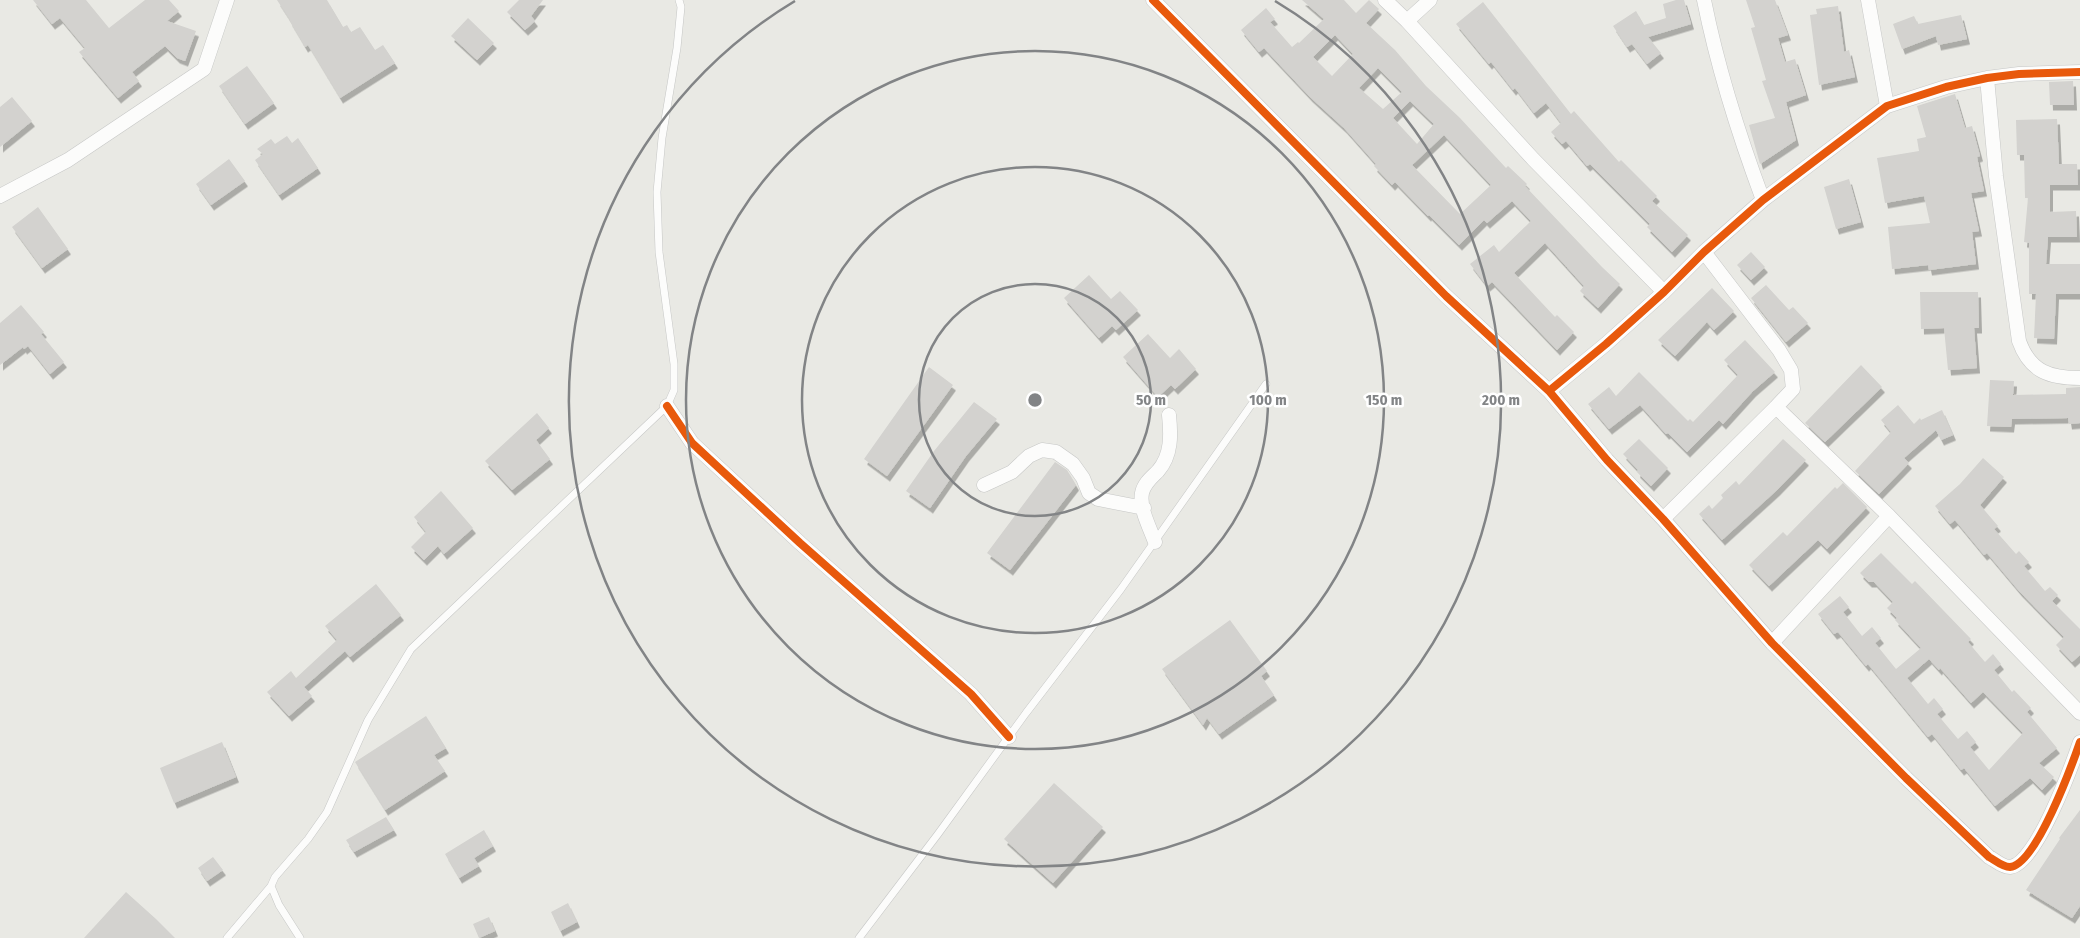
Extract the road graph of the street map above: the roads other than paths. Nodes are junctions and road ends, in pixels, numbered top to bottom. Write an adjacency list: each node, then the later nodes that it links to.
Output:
1 (227, 0): 12 (street)
2 (679, 0): 19 (lane)
3 (1153, 0): 18 (street)
4 (1385, 0): 8 (street)
5 (1430, 0): 8 (street)
6 (1704, 0): 13 (street)
7 (1868, 0): 11 (street)
8 (1407, 21): 15 (street)
9 (2080, 72): 10 (street)
10 (1987, 78): 11 (street); 16 (street)
11 (1887, 106): 13 (street)
12 (0, 196)
13 (1762, 200): 14 (street)
14 (1704, 252): 15 (street); 20 (street)
15 (1664, 292): 18 (street)
16 (2080, 378)
17 (1266, 384): 26 (lane)
18 (1549, 391): 25 (street)
19 (667, 406): 29 (street); 31 (lane)
20 (1776, 407): 24 (street); 25 (street)
21 (1169, 415): 23 (street)
22 (984, 484): 23 (street)
23 (1144, 508): 26 (street)
24 (1888, 516): 27 (street); 28 (street)
25 (1663, 519): 27 (street)
26 (1155, 542): 29 (lane)
27 (1772, 643): 30 (street)
28 (2080, 712)
29 (1009, 737): 34 (lane)
30 (2080, 742)
31 (271, 886): 32 (lane); 33 (lane)
32 (227, 938)
33 (300, 938)
34 (859, 938)

